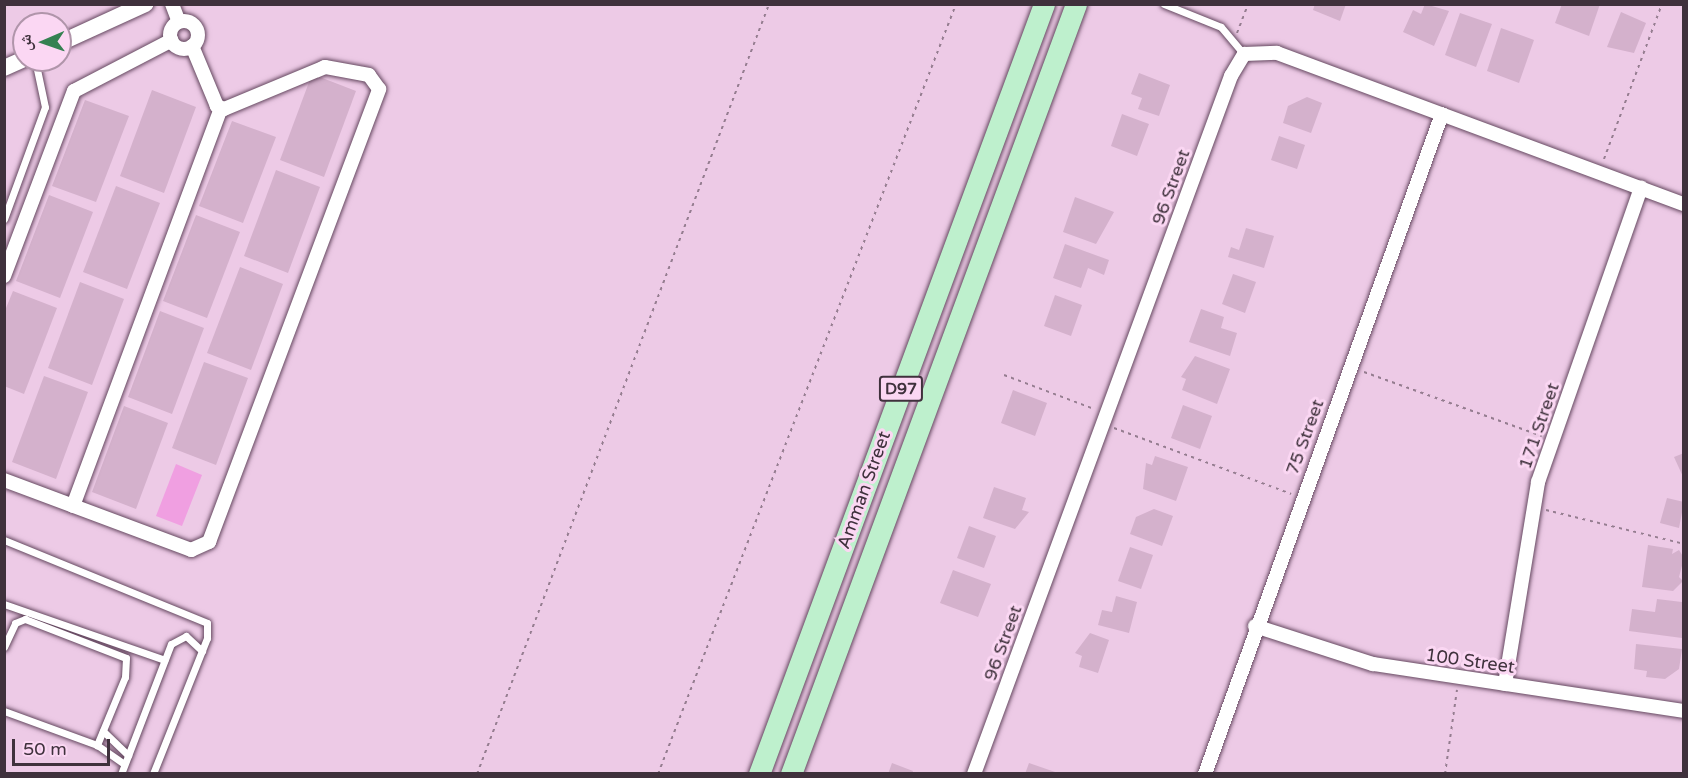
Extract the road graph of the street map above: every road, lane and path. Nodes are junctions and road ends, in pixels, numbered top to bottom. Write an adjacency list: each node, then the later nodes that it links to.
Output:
1 (145, 4): 11 (street)
2 (172, 4): 10 (street)
3 (769, 4): 50 (path)
4 (956, 4): 51 (path)
5 (1044, 4): 52 (main road, Amman Street / D97)
6 (1076, 4): 53 (main road, Amman Street / D97)
7 (1164, 4): 13 (lane)
8 (1248, 4): 13 (path)
9 (1662, 4): 19 (path)
10 (179, 22): 12 (street); 14 (street)
11 (72, 37)
12 (172, 40): 14 (street); 23 (street)
13 (1234, 40): 15 (lane)
14 (192, 46): 17 (street)
15 (1244, 54): 18 (street); 26 (street, 96 Street)
16 (38, 72): 22 (lane)
17 (221, 109): 30 (street); 30 (street)
18 (1442, 114): 19 (street); 24 (street, 75 Street)
19 (1599, 172): 20 (street)
20 (1641, 188): 21 (street); 27 (street, 171 Street)
21 (1683, 204)
22 (4, 219)
23 (4, 276)
24 (1350, 367): 27 (path); 29 (street, 75 Street)
25 (1004, 375): 26 (path)
26 (1105, 419): 29 (path); 54 (street, 96 Street)
27 (1552, 440): 31 (street, 171 Street)
28 (4, 480): 30 (street)
29 (1302, 498): 36 (street, 75 Street)
30 (73, 506)
31 (1531, 507): 33 (path); 41 (street, 171 Street)
32 (4, 540): 38 (lane)
33 (1683, 544)
34 (4, 604): 35 (lane)
35 (46, 623): 37 (lane); 39 (lane); 44 (lane)
36 (1255, 626): 40 (street, 100 Street); 55 (street, 75 Street)
37 (4, 647)
38 (202, 651): 39 (lane); 49 (lane)
39 (165, 660): 46 (lane)
40 (1459, 677): 41 (street, 100 Street); 56 (path)
41 (1505, 684): 43 (street, 100 Street)
42 (4, 711): 45 (lane)
43 (1683, 711)
44 (103, 730): 45 (lane); 46 (lane)
45 (97, 745): 47 (lane)
46 (128, 755): 47 (lane)
47 (124, 764): 48 (lane)
48 (121, 774)
49 (153, 774)
50 (477, 774)
51 (658, 774)
52 (759, 774)
53 (791, 774)
54 (974, 774)
55 (1205, 774)
56 (1445, 774)

